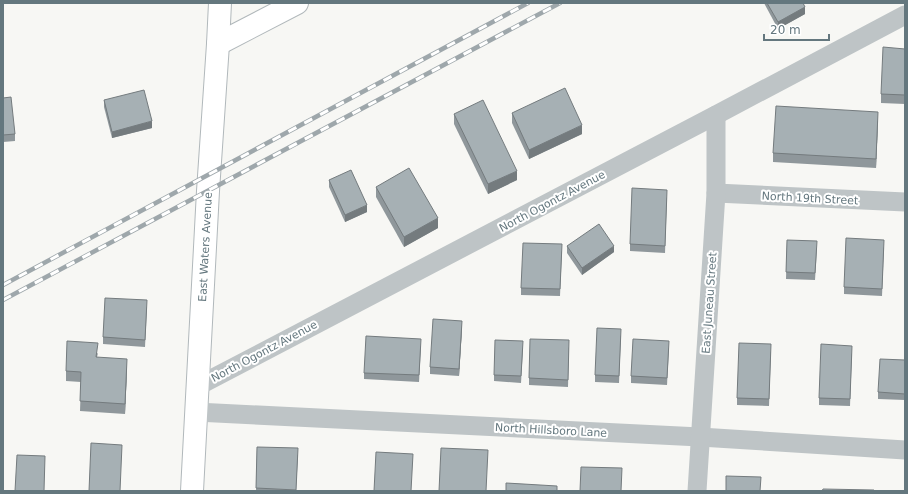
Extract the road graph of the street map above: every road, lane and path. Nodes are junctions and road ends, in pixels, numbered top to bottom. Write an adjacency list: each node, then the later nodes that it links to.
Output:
1 (220, 3): 4 (street, East Waters Avenue)
2 (297, 3): 4 (street)
3 (905, 15): 5 (street, North Ogontz Avenue)
4 (218, 44): 8 (street, East Waters Avenue)
5 (716, 115): 6 (street, East Juneau Street); 8 (street, North Ogontz Avenue)
6 (716, 193): 7 (street, North 19th Street); 10 (street, East Juneau Street)
7 (905, 202)
8 (198, 386): 9 (street, East Waters Avenue)
9 (196, 412): 10 (street, North Hillsboro Lane); 12 (street, East Waters Avenue)
10 (700, 437): 11 (street, North Hillsboro Lane); 13 (street, East Juneau Street)
11 (905, 450)
12 (192, 491)
13 (697, 491)

